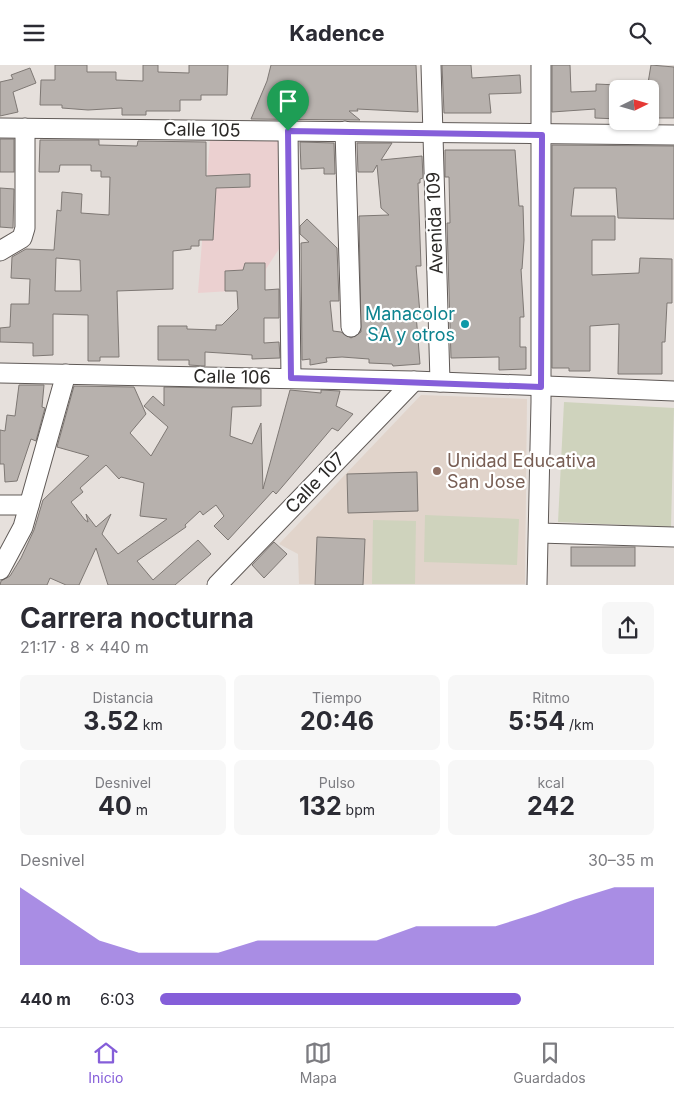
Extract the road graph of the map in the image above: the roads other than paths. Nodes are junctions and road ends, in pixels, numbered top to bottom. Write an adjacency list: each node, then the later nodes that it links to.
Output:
1 (431, 65): 7 (street, Avenida 109)
2 (541, 65): 8 (street)
3 (0, 128): 4 (street, Calle 105)
4 (25, 128): 5 (street, Calle 105); 10 (street)
5 (288, 131): 6 (street, Calle 105); 14 (street)
6 (345, 131): 7 (street, Calle 105); 11 (street)
7 (432, 133): 8 (street, Calle 105); 16 (street, Avenida 109)
8 (542, 135): 9 (street, Calle 105); 17 (street)
9 (674, 135)
10 (0, 251)
11 (351, 327)
12 (0, 373): 13 (street, Calle 106)
13 (66, 374): 14 (street, Calle 106); 20 (street)
14 (291, 378): 15 (street, Calle 106)
15 (414, 381): 16 (street, Calle 106); 24 (street, Calle 107)
16 (440, 382): 17 (street, Calle 106)
17 (541, 387): 18 (street, Calle 106); 21 (street)
18 (674, 391)
19 (0, 505): 20 (street)
20 (29, 505): 23 (street)
21 (539, 533): 22 (street); 25 (street)
22 (674, 537)
23 (0, 570)
24 (217, 585)
25 (537, 585)

